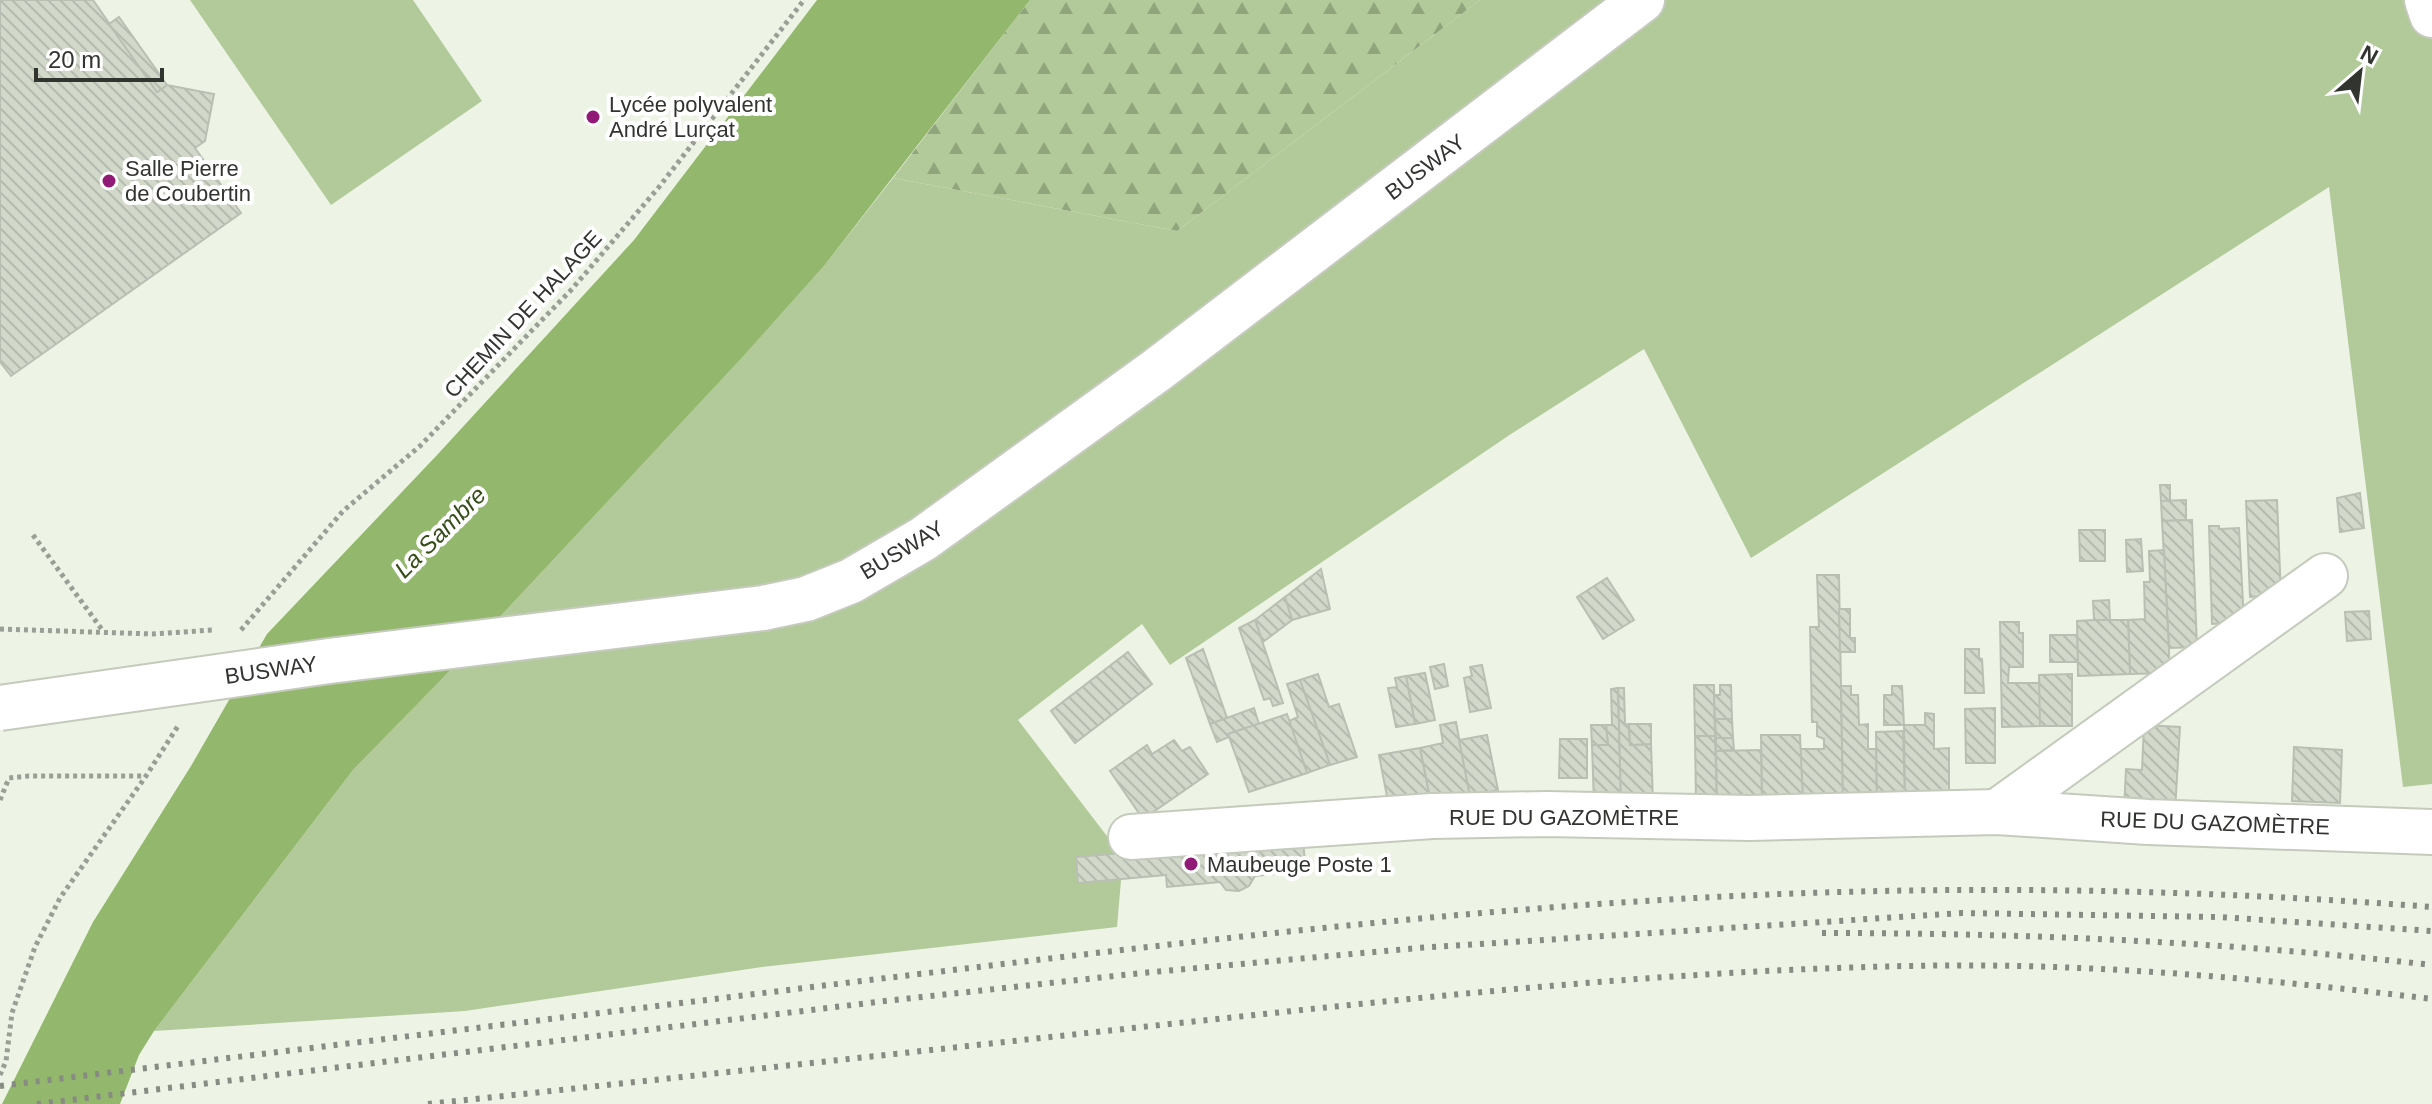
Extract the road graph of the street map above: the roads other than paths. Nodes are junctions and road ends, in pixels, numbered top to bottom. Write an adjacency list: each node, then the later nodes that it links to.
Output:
1 (1642, 0): 5 (street, BUSWAY, bridge)
2 (2427, 0): 3 (street)
3 (2432, 15)
4 (2325, 576): 6 (street)
5 (0, 708)
6 (1997, 812): 7 (street, RUE DU GAZOMÈTRE); 8 (street, RUE DU GAZOMÈTRE)
7 (2432, 832)
8 (1131, 837)

